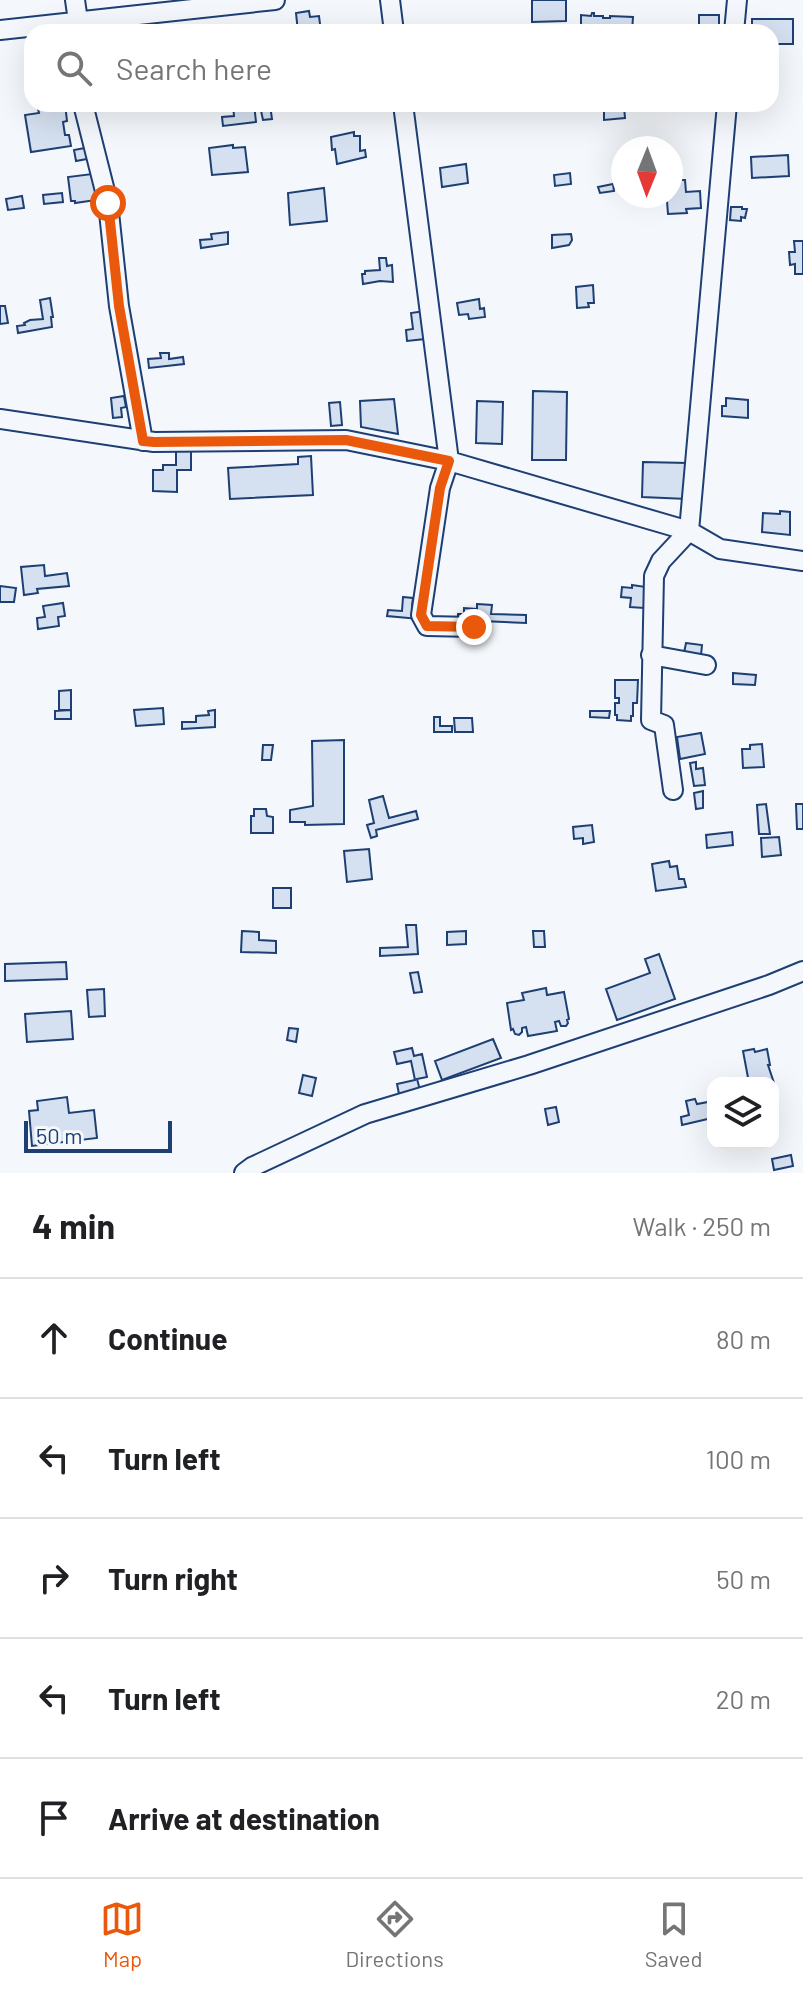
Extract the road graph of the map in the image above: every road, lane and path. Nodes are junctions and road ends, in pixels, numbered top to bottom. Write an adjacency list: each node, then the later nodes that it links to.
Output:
1 (75, 0): 5 (street)
2 (275, 0): 6 (street)
3 (390, 0): 7 (street)
4 (737, 0): 8 (street)
5 (69, 24)
6 (77, 24)
7 (393, 24)
8 (735, 24)
9 (24, 28): 10 (street)
10 (0, 30)
11 (85, 112): 15 (street)
12 (404, 112): 16 (street)
13 (726, 112): 17 (street)
14 (0, 419): 15 (street)
15 (143, 441): 16 (street)
16 (449, 461): 17 (street); 19 (street)
17 (689, 531): 18 (street); 20 (street)
18 (803, 561)
19 (474, 627)
20 (651, 655): 21 (street); 22 (street)
21 (706, 665)
22 (673, 790)
23 (803, 971): 24 (street)
24 (244, 1173)

